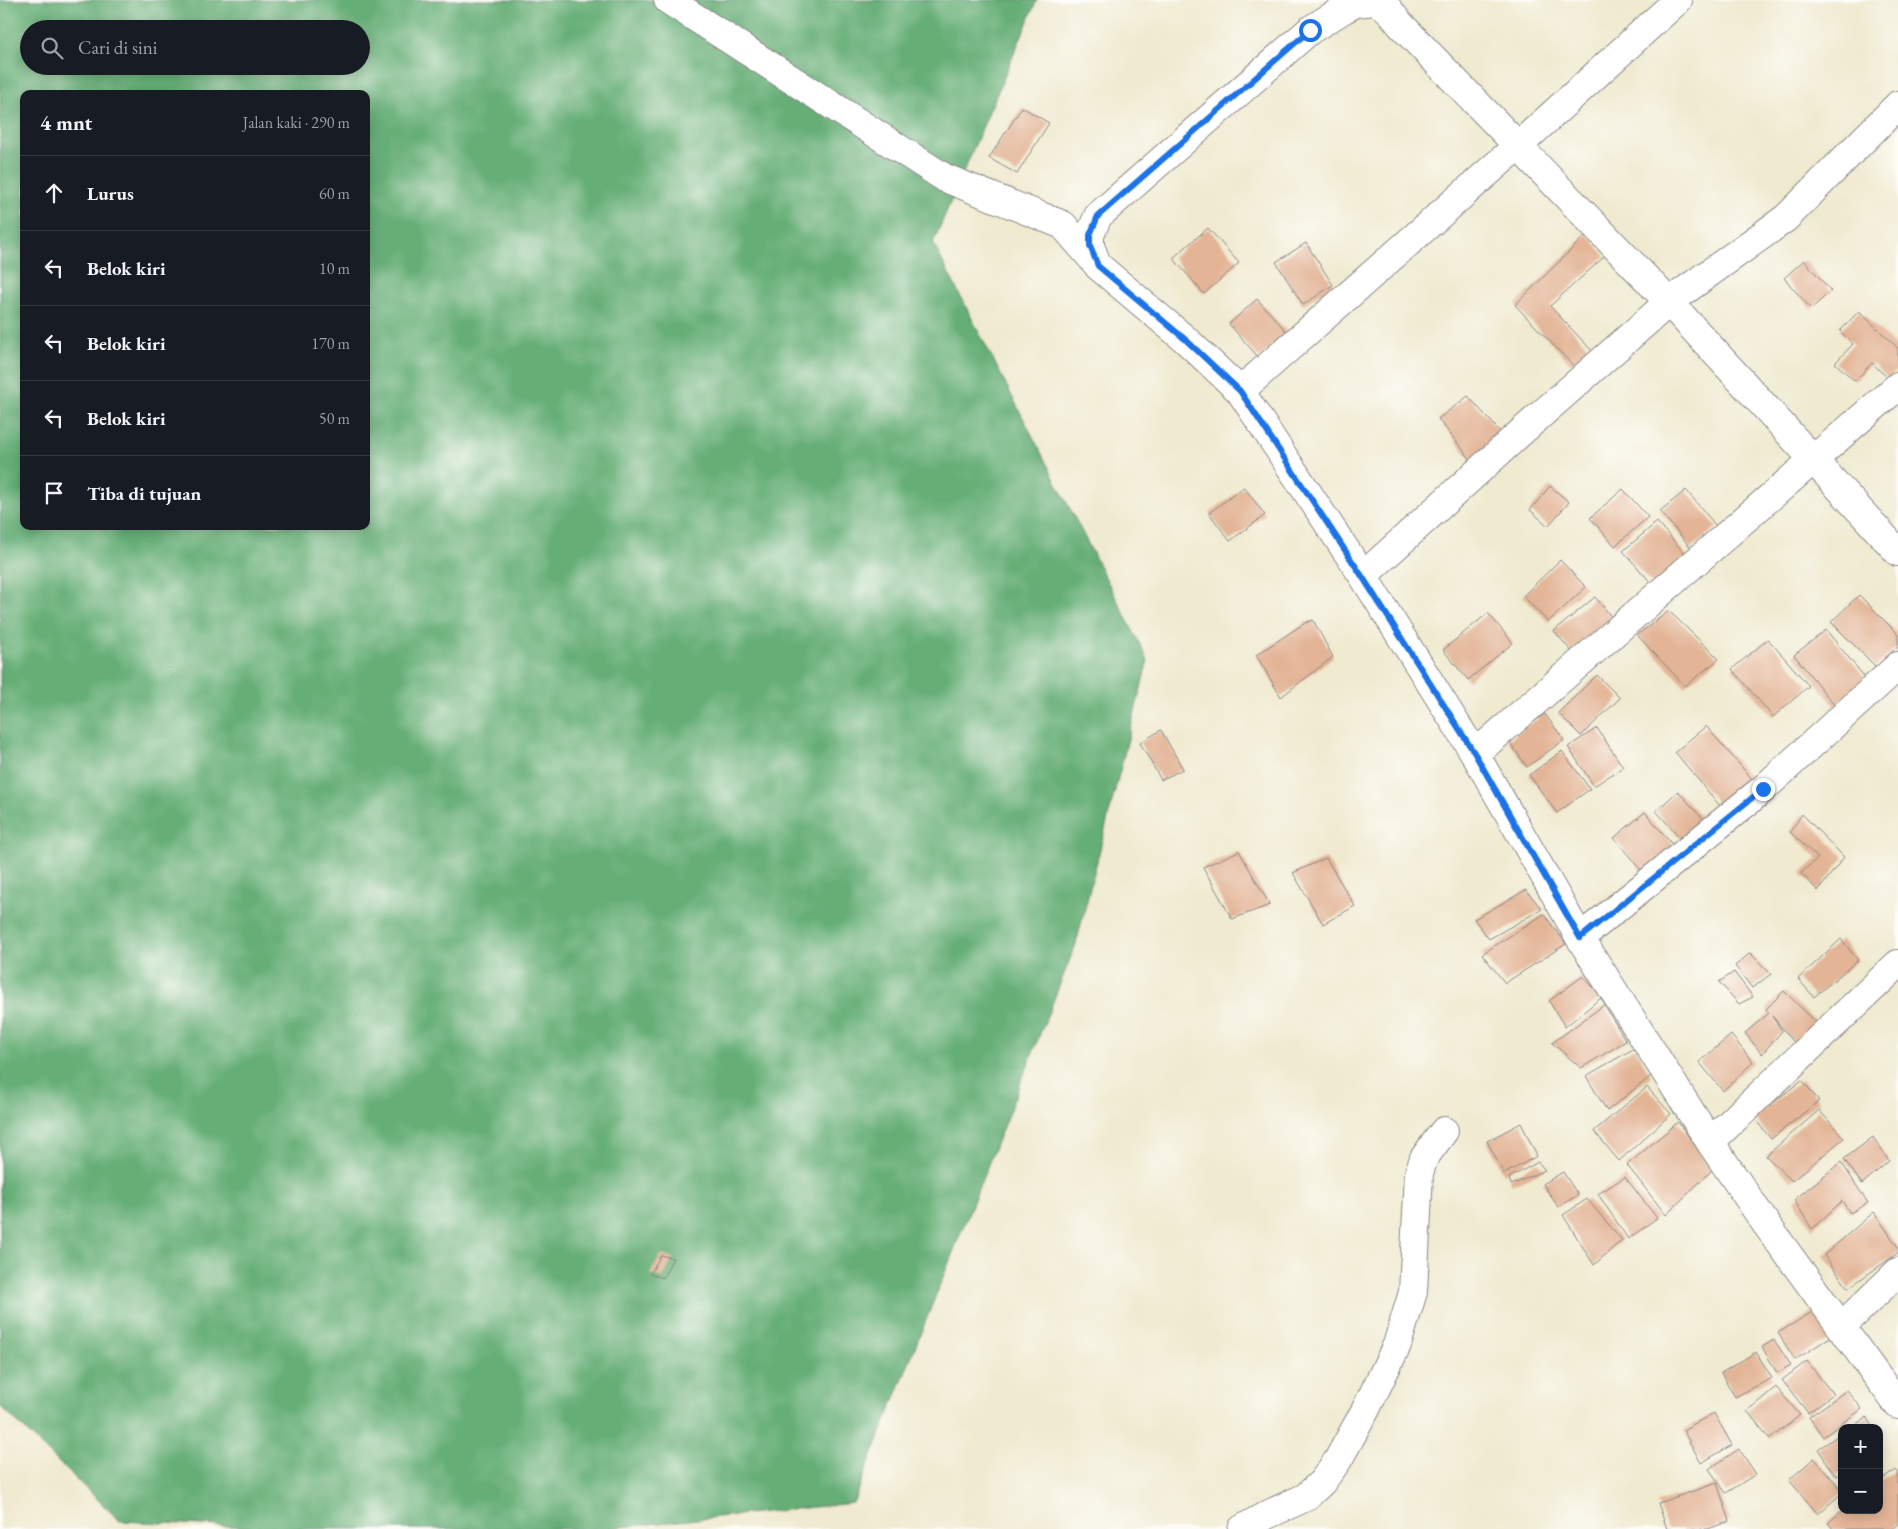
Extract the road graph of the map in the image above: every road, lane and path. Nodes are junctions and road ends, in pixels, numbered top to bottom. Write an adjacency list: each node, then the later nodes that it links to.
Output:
1 (668, 0): 5 (street)
2 (1678, 0): 4 (street)
3 (1898, 105): 6 (street)
4 (1519, 145): 5 (street); 6 (street); 8 (street)
5 (1098, 266): 8 (street)
6 (1669, 302): 9 (street); 11 (street)
7 (1898, 386): 9 (street)
8 (1240, 391): 11 (street)
9 (1813, 460): 10 (street); 13 (street)
10 (1898, 552)
11 (1362, 576): 13 (street)
12 (1898, 666): 14 (street)
13 (1475, 754): 14 (street)
14 (1580, 938): 17 (street)
15 (1898, 964): 17 (street)
16 (1444, 1131): 21 (street)
17 (1710, 1142): 19 (street)
18 (1898, 1272): 19 (street)
19 (1841, 1327): 20 (street)
20 (1898, 1405)
21 (1242, 1529)

